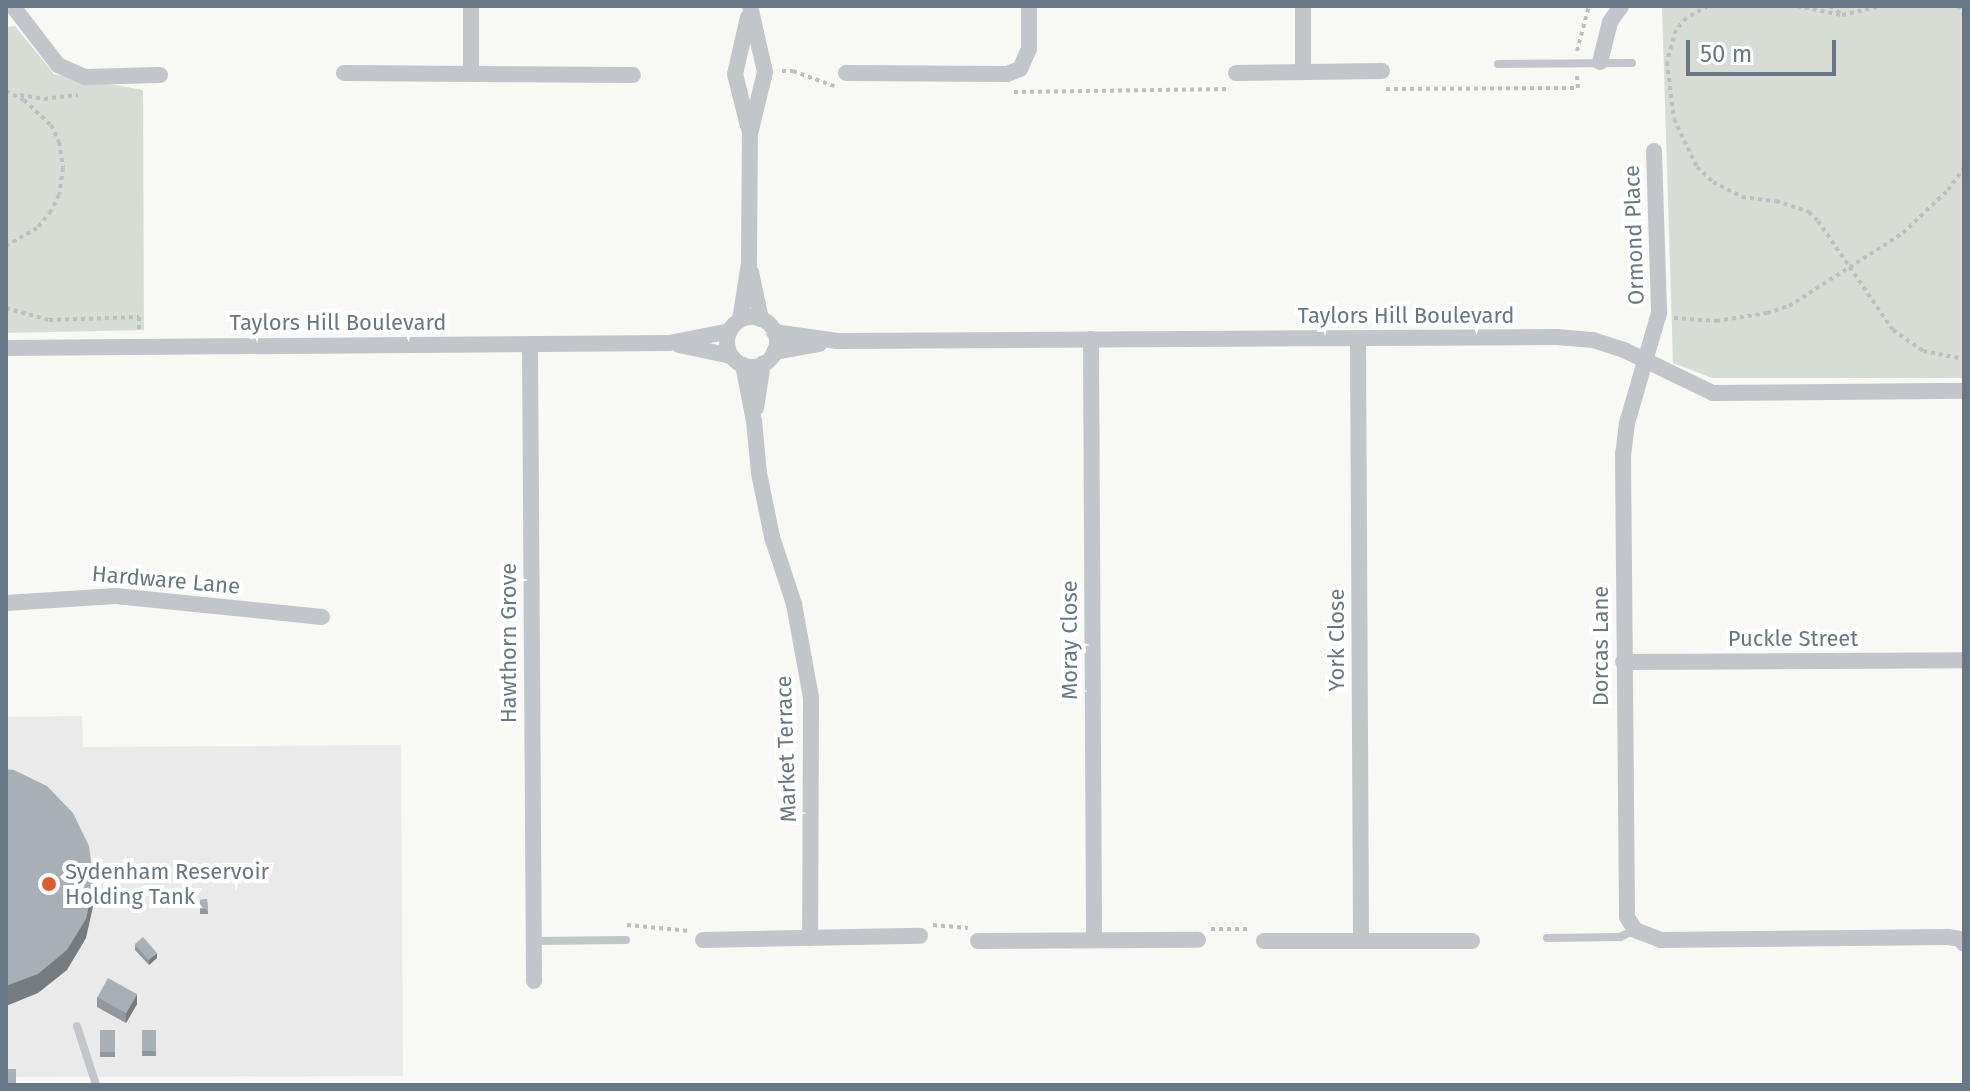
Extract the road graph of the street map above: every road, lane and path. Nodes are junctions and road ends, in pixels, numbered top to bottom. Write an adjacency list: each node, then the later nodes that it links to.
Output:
1 (471, 6): 23 (street)
2 (1029, 6): 26 (street)
3 (1303, 6): 21 (street)
4 (1589, 6): 16 (path)
5 (1621, 6): 15 (street)
6 (1708, 6): 36 (path)
7 (1797, 6): 13 (path)
8 (1830, 6): 13 (path)
9 (1882, 6): 13 (path)
10 (1958, 6): 14 (path)
11 (750, 7): 20 (street); 31 (street)
12 (13, 10): 24 (street)
13 (1842, 15)
14 (1964, 15)
15 (1600, 62): 16 (lane); 17 (lane)
16 (1576, 63): 18 (lane); 28 (path)
17 (1632, 63)
18 (1498, 64)
19 (1382, 71): 21 (street)
20 (765, 72): 26 (path); 31 (street)
21 (1303, 72): 27 (street)
22 (344, 73): 23 (street)
23 (471, 74): 25 (street)
24 (160, 75)
25 (633, 75)
26 (845, 81)
27 (1236, 81): 30 (path)
28 (1377, 89)
29 (6, 91): 34 (path)
30 (1004, 92)
31 (750, 134): 35 (street)
32 (1654, 151): 38 (street, Ormond Place)
33 (1964, 168): 36 (path)
34 (6, 246)
35 (749, 263): 39 (street); 40 (street)
36 (1851, 267): 38 (path); 50 (path)
37 (6, 308): 47 (path)
38 (1659, 315): 52 (street, Ormond Place)
39 (761, 319): 40 (street); 41 (street)
40 (735, 326): 45 (street, Taylors Hill Boulevard); 51 (street)
41 (774, 332): 44 (street, Taylors Hill Boulevard); 49 (street)
42 (1091, 339): 43 (street, Taylors Hill Boulevard); 44 (street, Taylors Hill Boulevard); 67 (street, Moray Close)
43 (1358, 339): 52 (street, Taylors Hill Boulevard); 71 (street, York Close)
44 (837, 341): 49 (street, Taylors Hill Boulevard)
45 (669, 343): 46 (street, Taylors Hill Boulevard); 51 (street, Taylors Hill Boulevard)
46 (530, 344): 47 (street, Taylors Hill Boulevard); 68 (street, Hawthorn Grove)
47 (139, 346): 48 (street, Taylors Hill Boulevard)
48 (6, 348)
49 (768, 358): 51 (street); 54 (street, Market Terrace)
50 (1964, 359)
51 (737, 361): 54 (street, Market Terrace)
52 (1647, 363): 53 (street, Taylors Hill Boulevard); 58 (street, Dorcas Lane)
53 (1964, 391)
54 (754, 421): 62 (street, Market Terrace)
55 (6, 603): 56 (street, Hardware Lane)
56 (322, 617)
57 (1964, 660): 58 (street, Puckle Street)
58 (1623, 662): 59 (street, Dorcas Lane)
59 (1635, 930): 63 (lane); 73 (street)
60 (1201, 935): 67 (street); 70 (path)
61 (920, 936): 62 (street)
62 (810, 938): 66 (street)
63 (1547, 938)
64 (614, 940): 65 (lane); 66 (path); 68 (lane)
65 (626, 940)
66 (703, 940)
67 (1094, 940): 69 (street)
68 (533, 941): 74 (street, Hawthorn Grove)
69 (978, 941)
70 (1264, 941): 71 (street)
71 (1361, 941): 72 (street)
72 (1472, 941)
73 (1963, 941)
74 (534, 981)
75 (77, 1026): 76 (lane)
76 (96, 1085)

